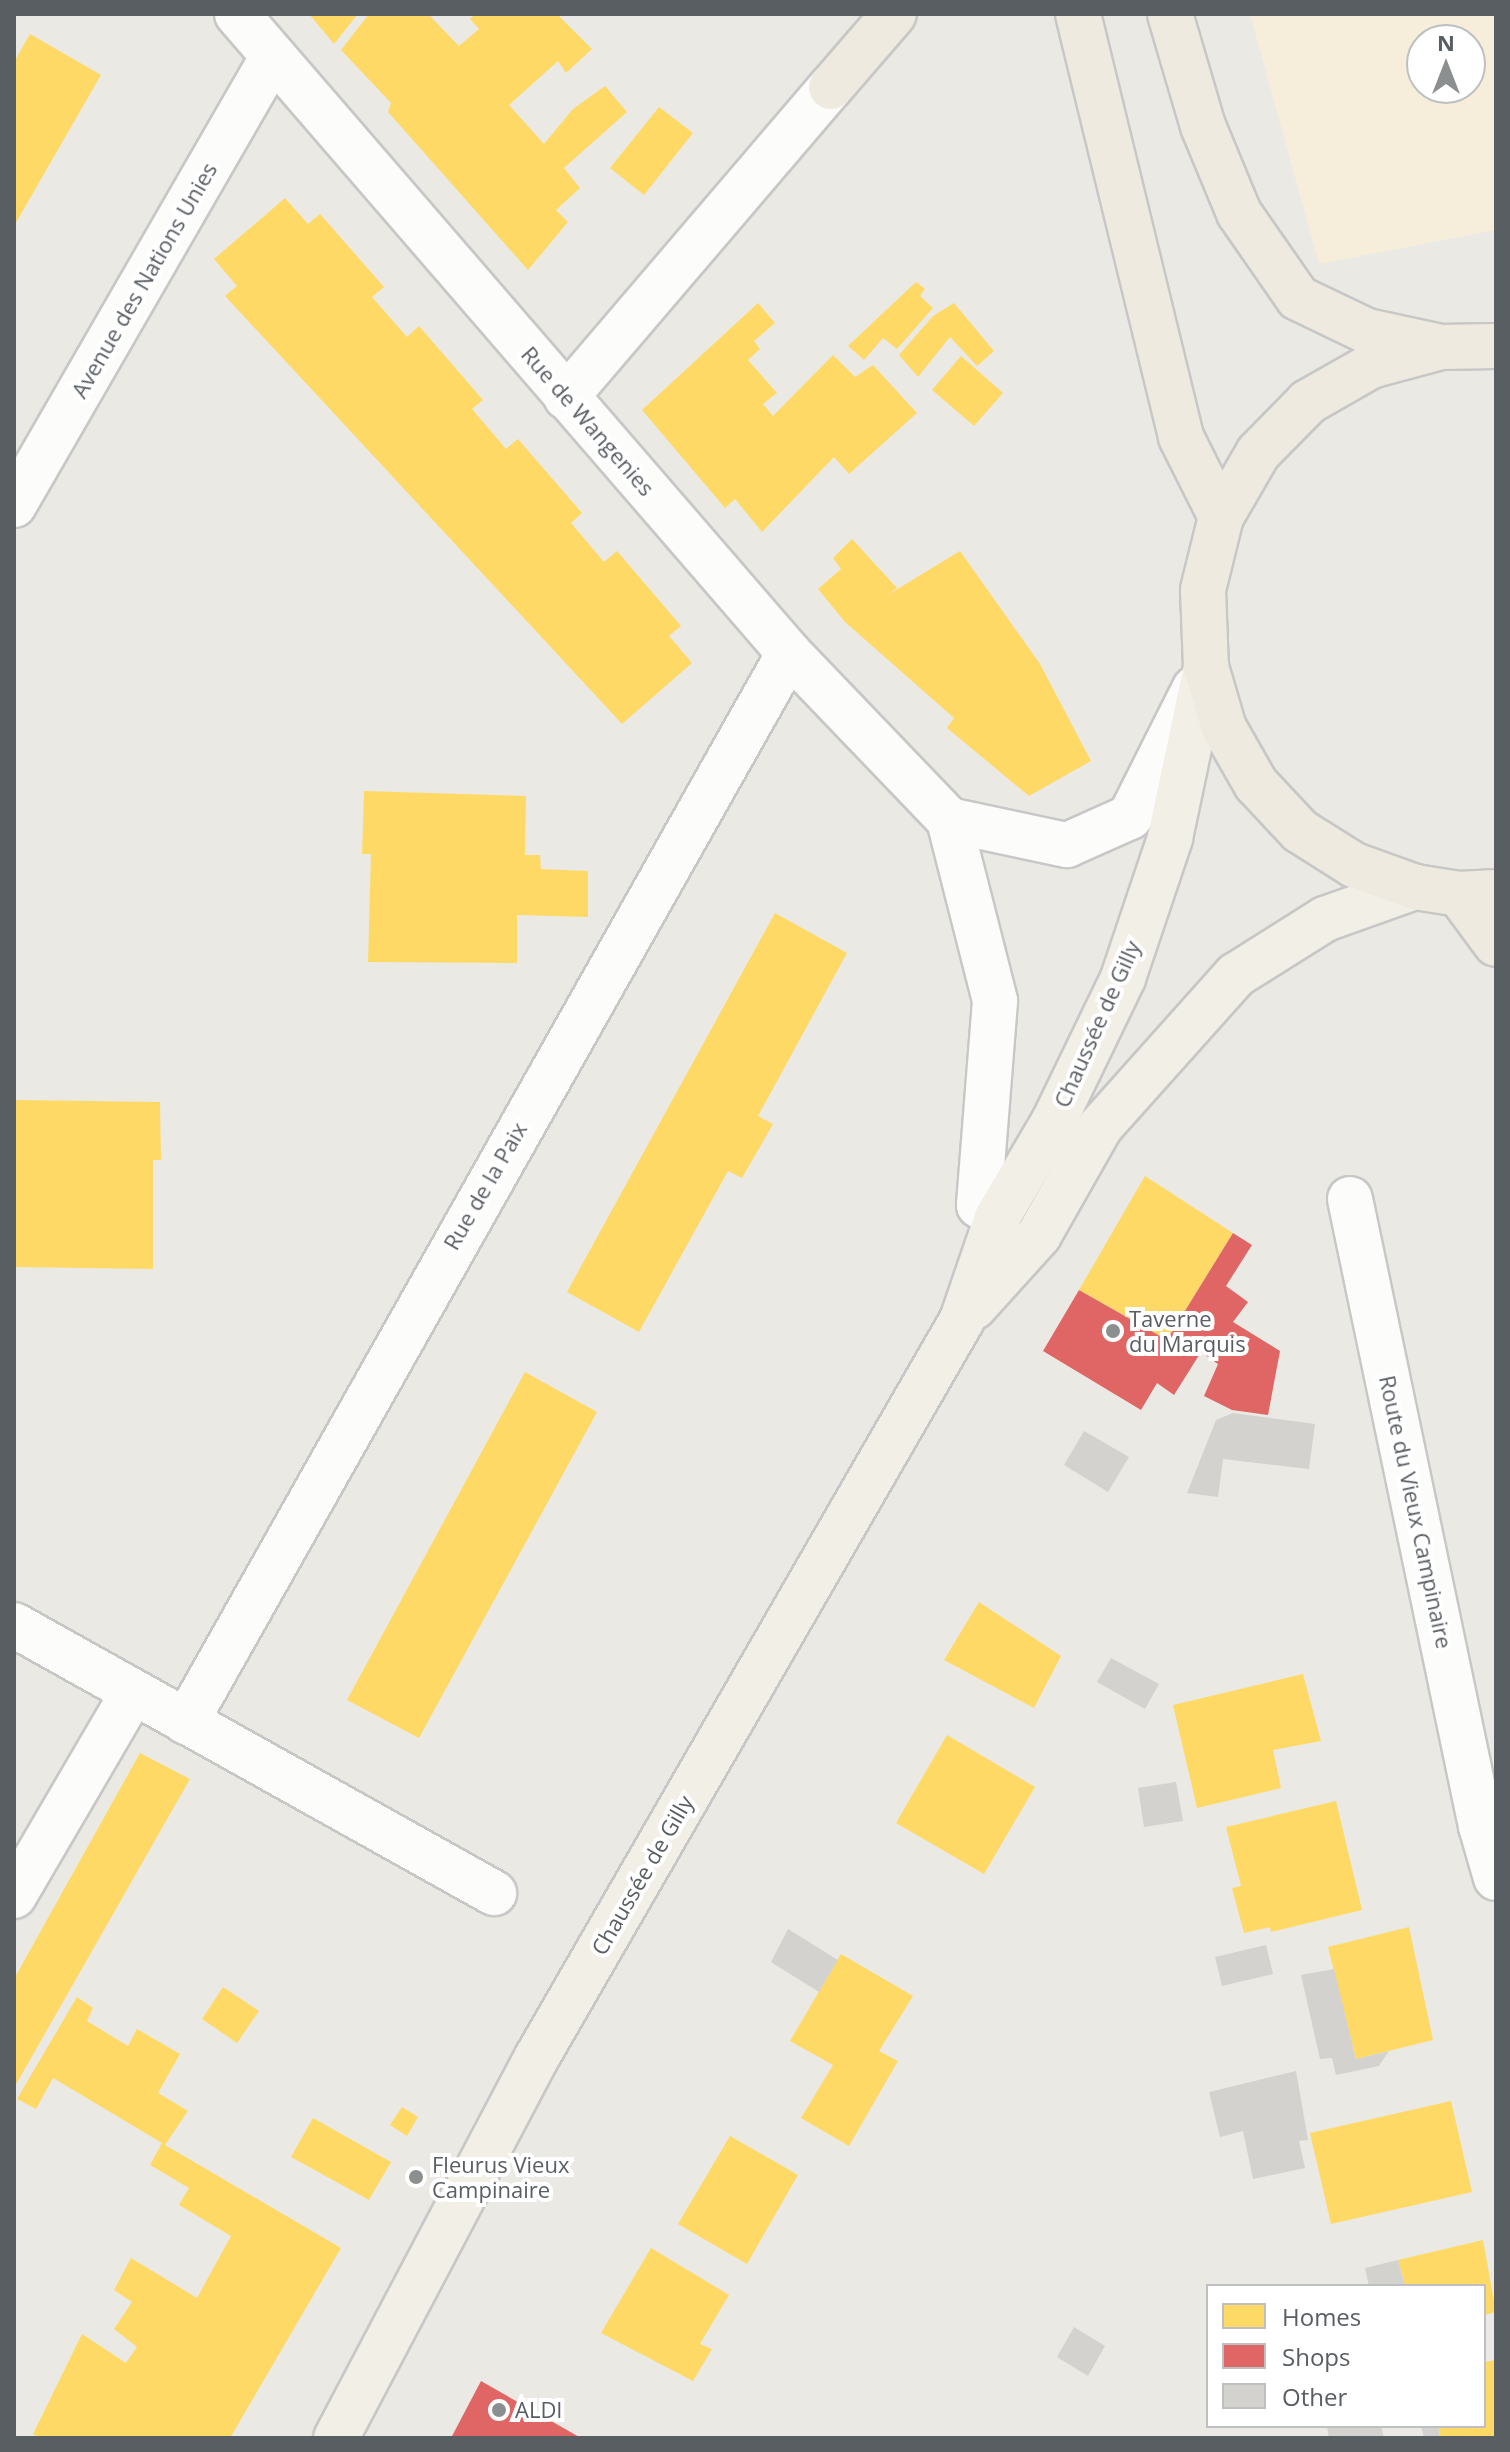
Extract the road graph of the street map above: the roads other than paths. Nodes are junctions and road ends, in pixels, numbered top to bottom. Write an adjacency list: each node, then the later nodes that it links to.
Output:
1 (237, 14): 5 (street, Rue de Wangenies)
2 (894, 14): 6 (highway)
3 (1170, 14): 8 (highway)
4 (1076, 16): 11 (highway)
5 (273, 56): 9 (street, Rue de Wangenies); 10 (street, Avenue des Nations Unies)
6 (831, 87): 9 (street)
7 (1496, 346): 8 (highway)
8 (1441, 347): 11 (highway)
9 (566, 397): 12 (street, Rue de Wangenies)
10 (14, 505)
11 (1221, 517): 13 (highway)
12 (789, 653): 14 (street, Rue de Wangenies); 23 (street, Rue de la Paix)
13 (1206, 667): 14 (street); 15 (highway); 19 (main road, Chaussée de Gilly)
14 (949, 820): 19 (street)
15 (1415, 887): 16 (highway); 20 (main road, Chaussée de Gilly)
16 (1478, 893): 17 (highway)
17 (1496, 944)
18 (1350, 1199): 24 (street, Route du Vieux Campinaire)
19 (997, 1218): 20 (main road, Chaussée de Gilly)
20 (962, 1320): 28 (main road, Chaussée de Gilly)
21 (14, 1625): 22 (street)
22 (133, 1692): 23 (street); 27 (street)
23 (186, 1722): 26 (street)
24 (1489, 1826): 25 (street, Route du Vieux Campinaire)
25 (1496, 1878)
26 (494, 1893)
27 (14, 1896)
28 (336, 2438)

